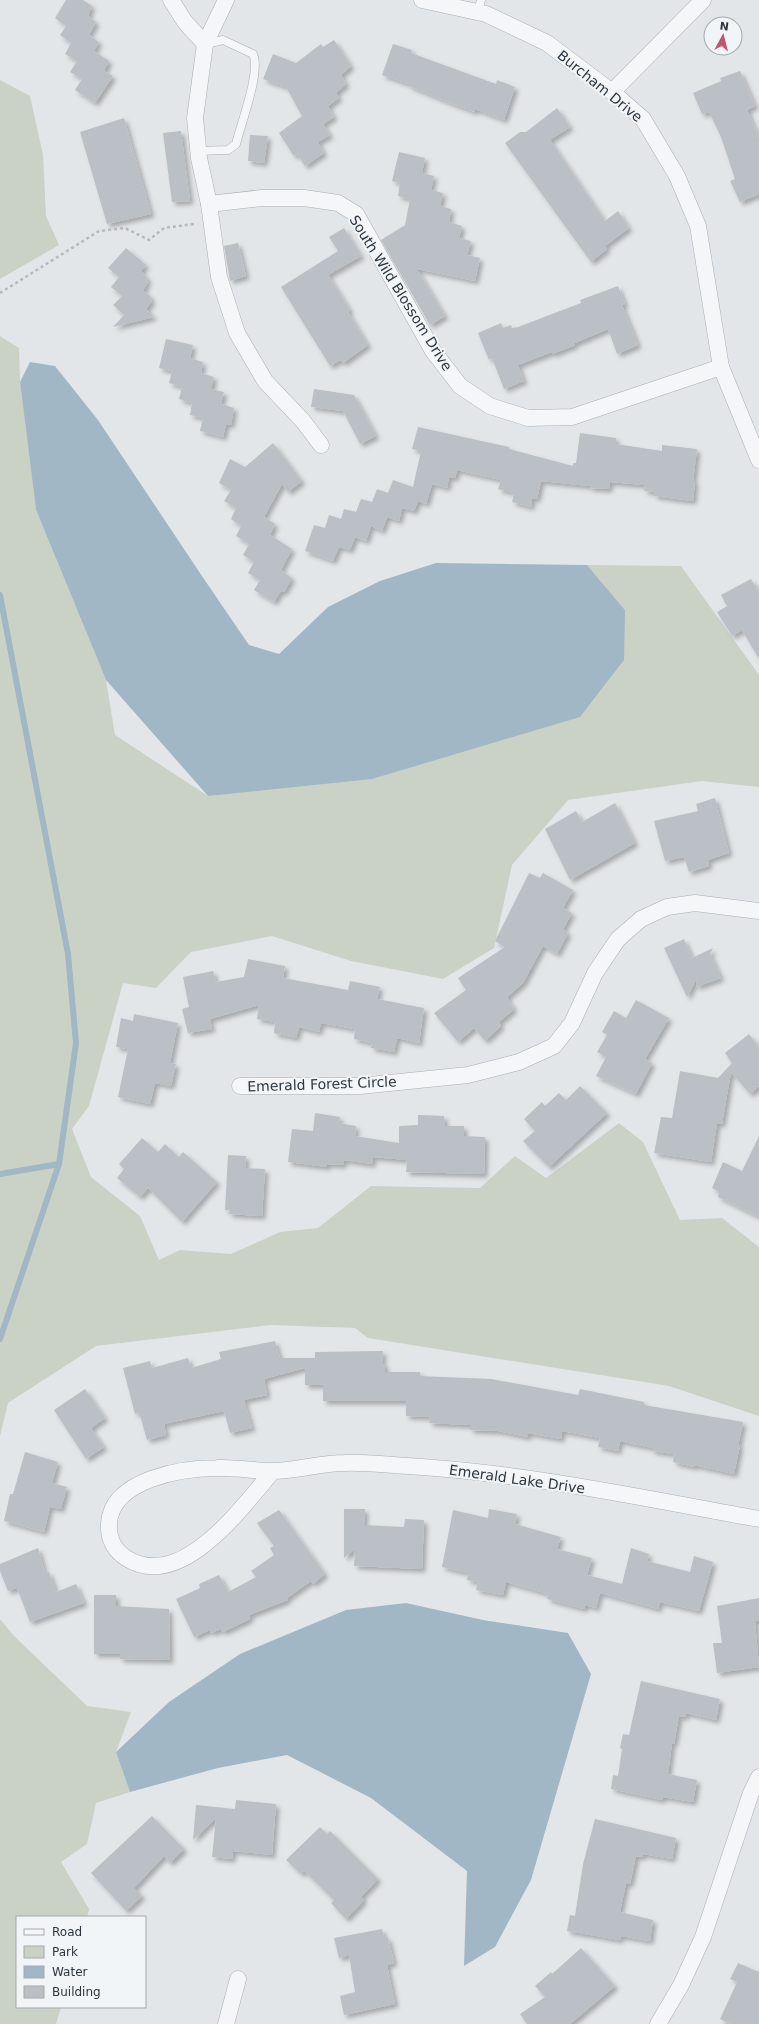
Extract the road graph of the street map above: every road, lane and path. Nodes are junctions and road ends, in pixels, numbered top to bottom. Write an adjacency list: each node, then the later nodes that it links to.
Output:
1 (171, 0): 6 (street)
2 (226, 0): 6 (street)
3 (422, 0): 5 (street, Burcham Drive)
4 (704, 0): 7 (street)
5 (480, 6): 7 (street, Burcham Drive)
6 (205, 44): 8 (street); 8 (lane)
7 (612, 92): 12 (street, Burcham Drive)
8 (198, 151): 9 (street)
9 (209, 204): 10 (street); 12 (street, South Wild Blossom Drive)
10 (211, 222): 11 (path); 13 (street)
11 (0, 293)
12 (722, 367): 14 (street, Burcham Drive)
13 (321, 445)
14 (759, 460)
15 (759, 911): 16 (street, Emerald Forest Circle)
16 (240, 1086)
17 (273, 1471): 17 (street, Emerald Lake Drive); 18 (street, Emerald Lake Drive)
18 (759, 1519)
19 (759, 1777): 22 (street)
20 (238, 1979): 21 (street)
21 (226, 2024)
22 (658, 2024)

